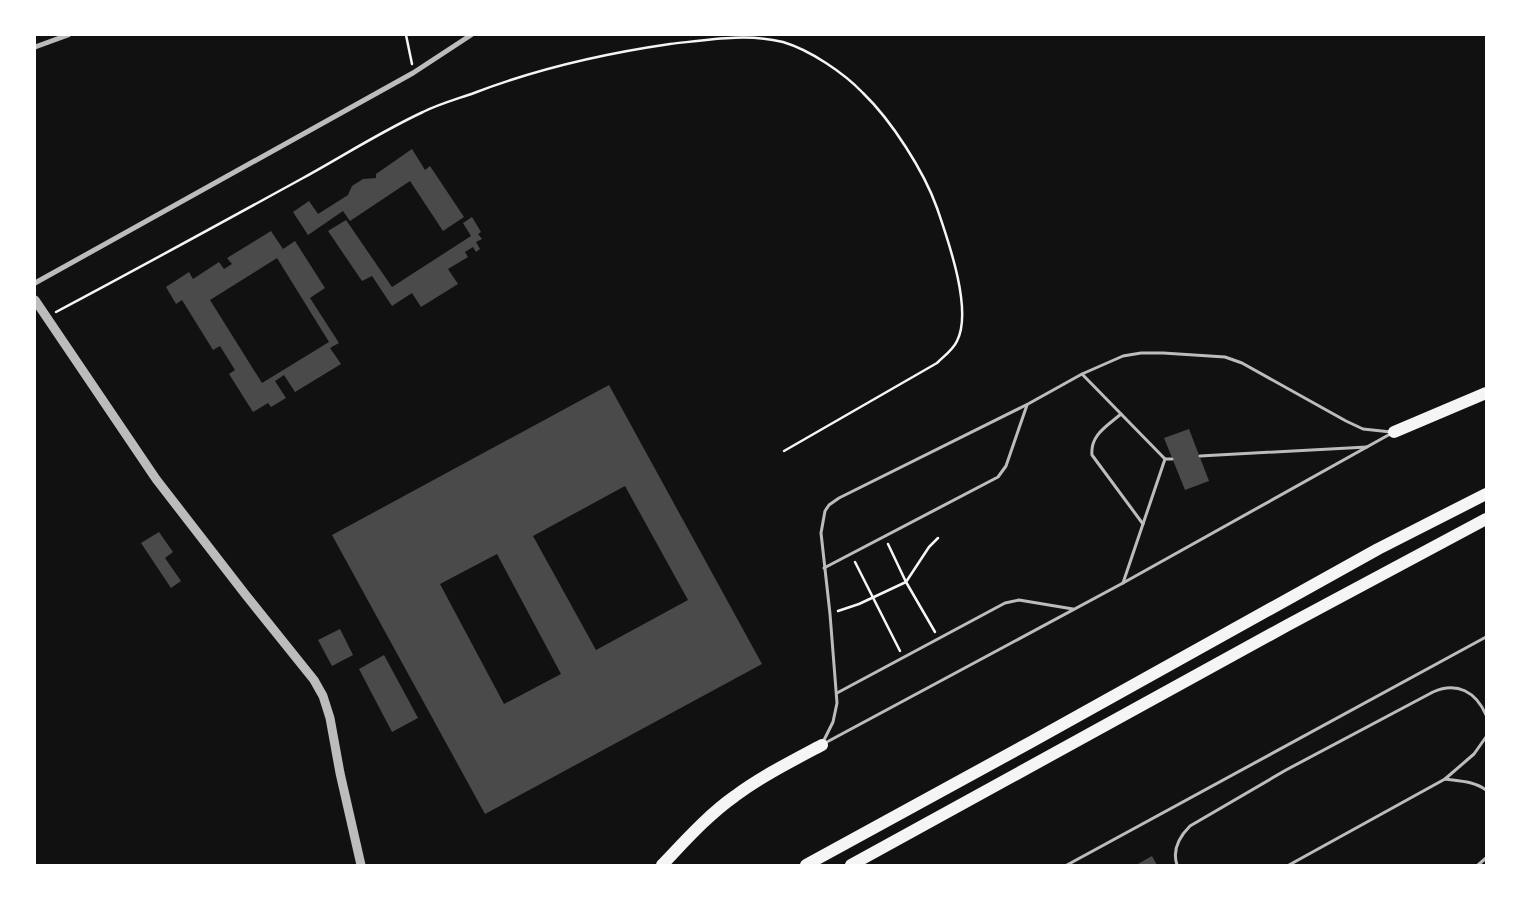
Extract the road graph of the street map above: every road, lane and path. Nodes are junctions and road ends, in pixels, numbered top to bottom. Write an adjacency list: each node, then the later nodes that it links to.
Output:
1 (68, 35): 4 (street)
2 (406, 35): 5 (path)
3 (471, 35): 5 (street)
4 (35, 47)
5 (414, 73): 6 (street)
6 (35, 283)
7 (35, 300): 8 (street)
8 (46, 318): 15 (path); 41 (street)
9 (1082, 374): 11 (lane); 12 (lane); 13 (lane)
10 (1486, 393): 13 (highway)
11 (1028, 404): 22 (lane); 25 (lane)
12 (1121, 414): 18 (lane); 21 (lane)
13 (1394, 432): 14 (lane)
14 (1370, 446): 16 (lane); 27 (lane)
15 (784, 451)
16 (1200, 456)
17 (1172, 458): 18 (lane)
18 (1165, 460): 21 (lane)
19 (1486, 494): 43 (highway)
20 (1486, 519): 44 (highway)
21 (1143, 524): 27 (lane)
22 (884, 536): 24 (lane); 26 (path)
23 (938, 538): 26 (path)
24 (850, 554): 25 (lane); 28 (path)
25 (824, 568): 30 (lane)
26 (906, 582): 28 (path); 32 (path)
27 (1123, 584): 29 (lane)
28 (873, 596): 30 (path); 33 (path)
29 (1074, 609): 32 (lane); 37 (lane)
30 (830, 614): 34 (lane)
31 (1486, 637): 45 (lane)
32 (938, 638): 33 (lane)
33 (903, 658): 34 (lane)
34 (837, 693): 37 (lane)
35 (1486, 715): 46 (lane)
36 (1486, 737): 38 (lane)
37 (822, 745): 42 (highway)
38 (1445, 779): 39 (lane); 47 (lane)
39 (1486, 790)
40 (1486, 858): 48 (lane)
41 (360, 865)
42 (662, 865)
43 (806, 865)
44 (851, 865)
45 (1067, 865)
46 (1176, 865)
47 (1288, 865)
48 (1478, 865)

